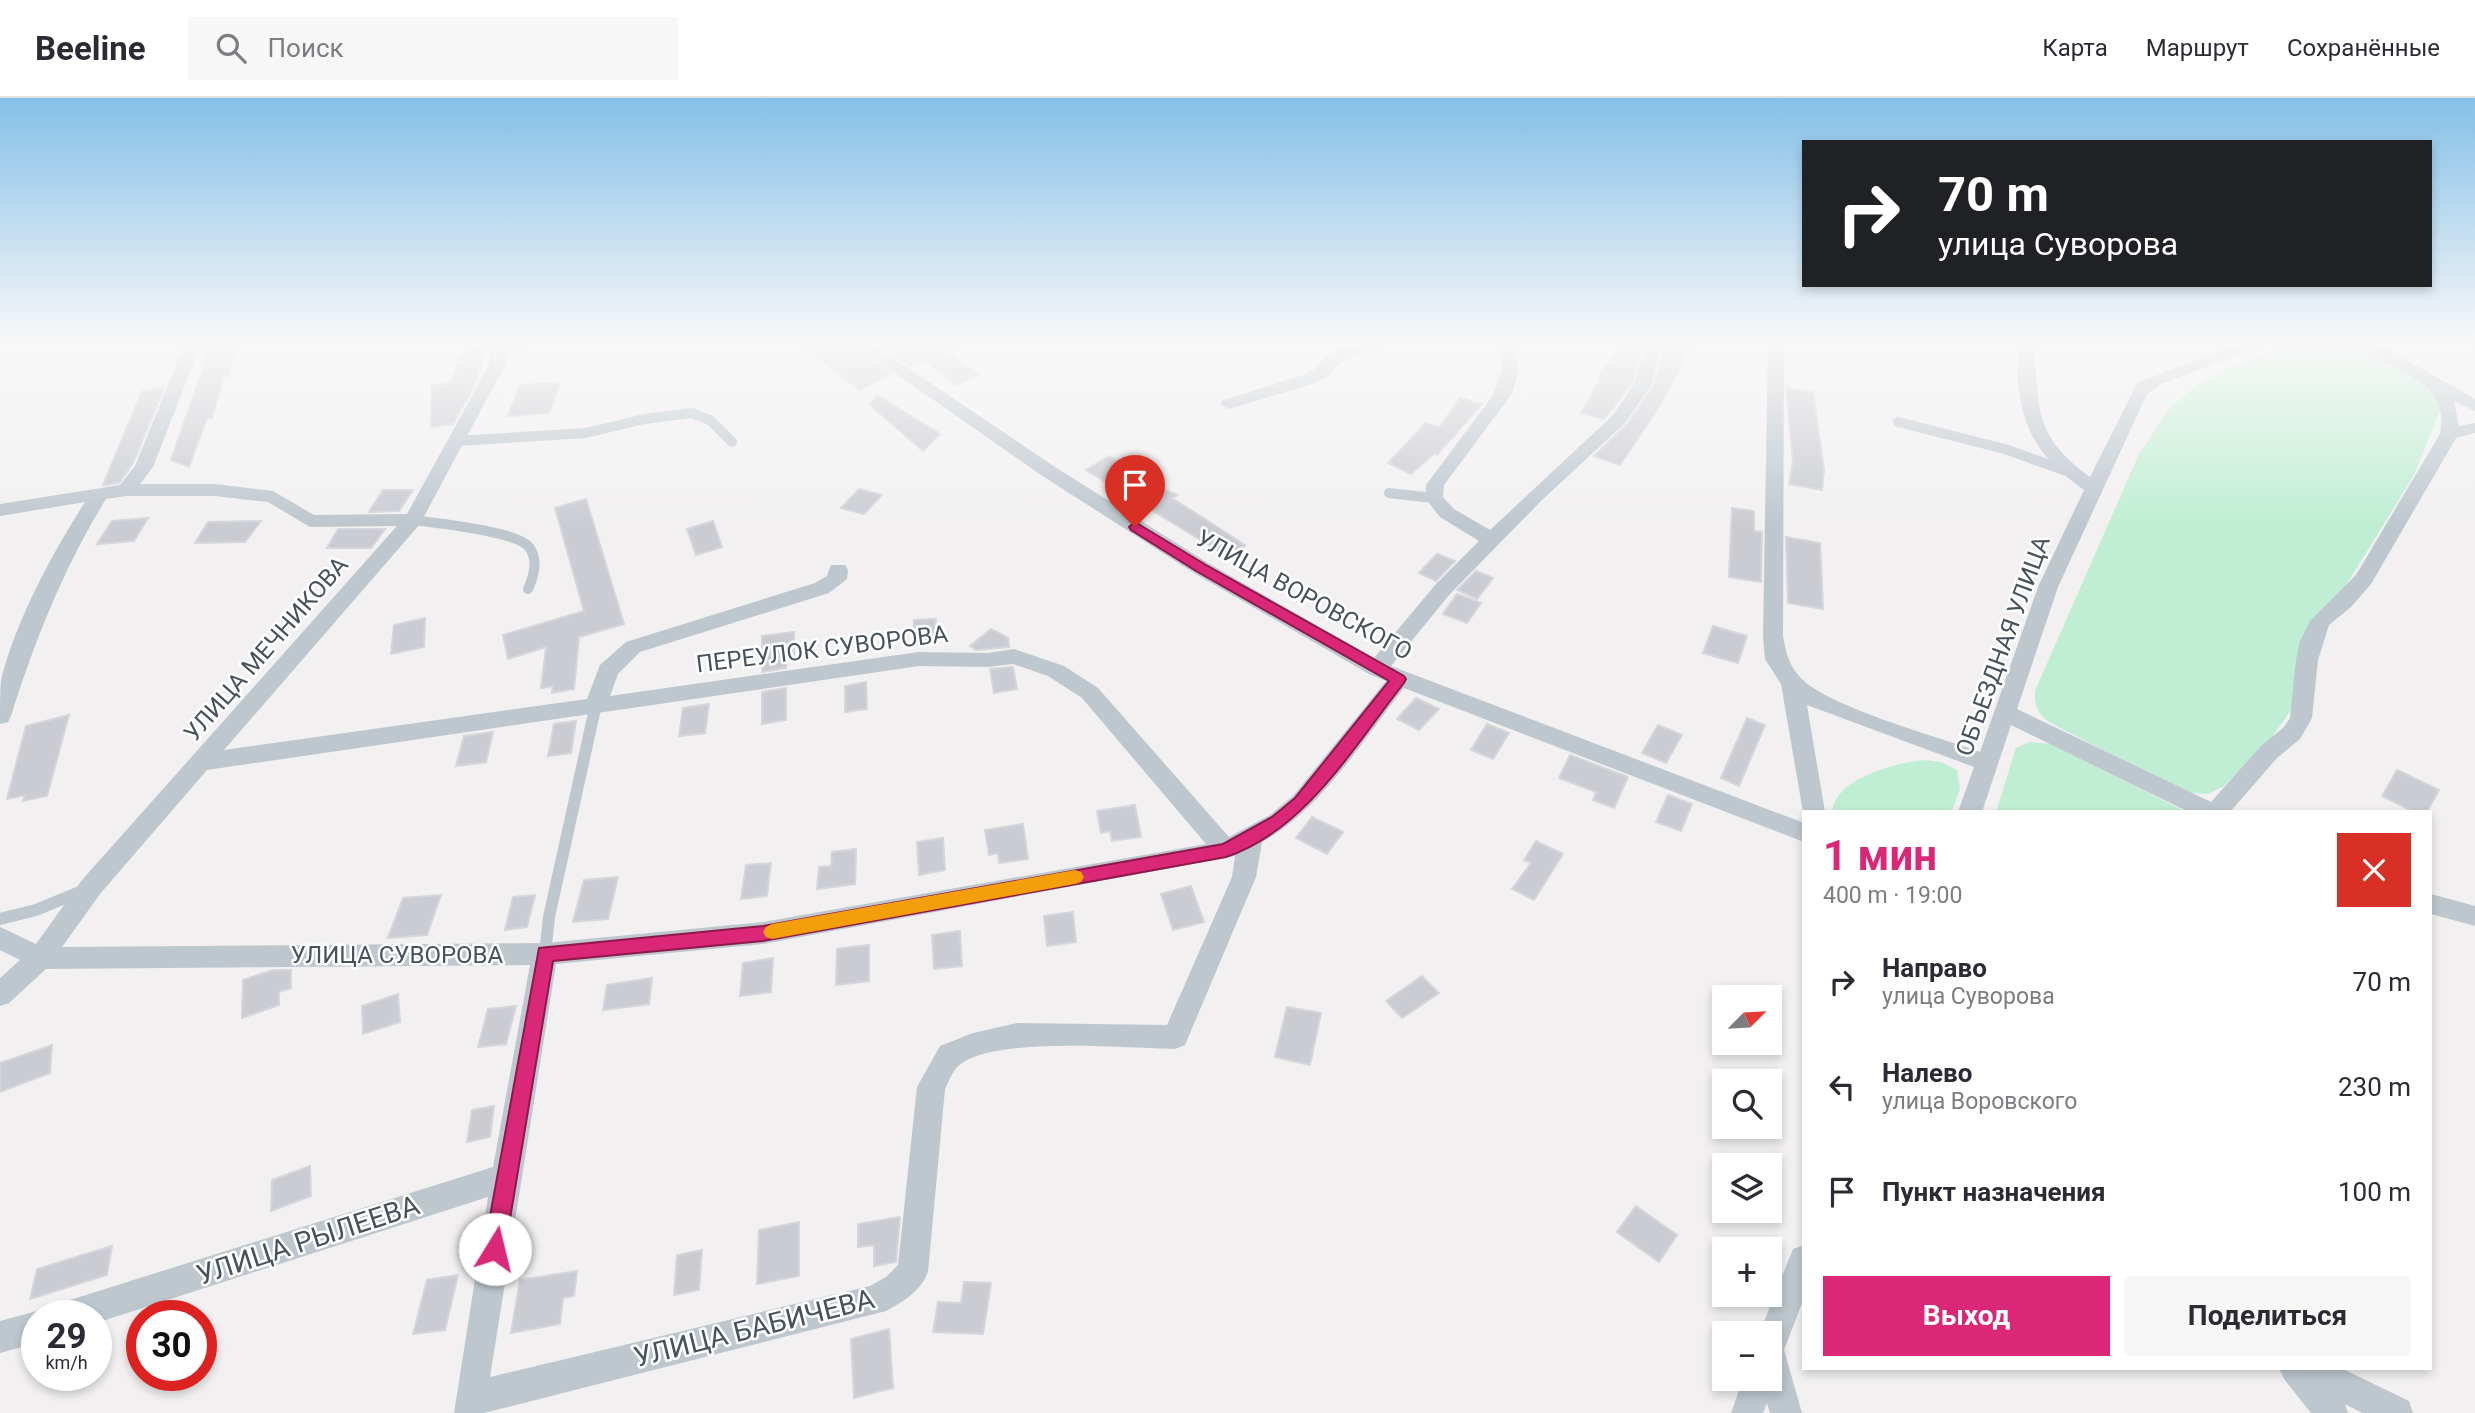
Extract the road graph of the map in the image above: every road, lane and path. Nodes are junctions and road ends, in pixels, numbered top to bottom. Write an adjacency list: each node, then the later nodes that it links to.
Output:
1 (170, 402): 19 (street)
2 (477, 402): 15 (street, УЛИЦА МЕЧНИКОВА)
3 (947, 402): 28 (street, УЛИЦА ВОРОВСКОГО)
4 (1234, 402): 11 (street)
5 (1497, 402): 22 (street)
6 (1630, 402): 25 (street, УЛИЦА СУВОРОВА)
7 (1775, 402): 29 (street)
8 (2032, 402): 17 (street)
9 (2136, 402): 18 (street, ОБЪЕЗДНАЯ УЛИЦА)
10 (2445, 402): 14 (street)
11 (1229, 404)
12 (1898, 422): 17 (lane)
13 (2475, 428): 14 (street)
14 (2449, 434): 38 (street)
15 (456, 441): 16 (lane); 24 (street, УЛИЦА МЕЧНИКОВА)
16 (732, 442)
17 (2075, 474): 18 (street)
18 (2094, 488): 31 (street, ОБЪЕЗДНАЯ УЛИЦА)
19 (126, 490): 21 (street); 24 (street)
20 (1389, 493): 22 (lane)
21 (100, 494): 23 (street); 32 (street)
22 (1434, 498): 25 (street)
23 (0, 510)
24 (413, 520): 27 (lane); 33 (street, УЛИЦА МЕЧНИКОВА)
25 (1492, 540): 28 (street, УЛИЦА СУВОРОВА)
26 (838, 570): 30 (street, ПЕРЕУЛОК СУВОРОВА)
27 (528, 589)
28 (1388, 674): 39 (street, УЛИЦА ВОРОВСКОГО); 40 (street, УЛИЦА СУВОРОВА)
29 (1792, 683): 34 (street); 35 (street)
30 (596, 704): 33 (street, ПЕРЕУЛОК СУВОРОВА); 40 (street, ПЕРЕУЛОК СУВОРОВА); 46 (lane)
31 (2005, 713): 34 (street, ОБЪЕЗДНАЯ УЛИЦА); 37 (street)
32 (0, 716)
33 (202, 762): 41 (street, УЛИЦА МЕЧНИКОВА)
34 (1987, 763): 36 (street, ОБЪЕЗДНАЯ УЛИЦА)
35 (1813, 810)
36 (1971, 810)
37 (2210, 810)
38 (2216, 810)
39 (1802, 832)
40 (1239, 844): 46 (street, УЛИЦА СУВОРОВА); 59 (street, УЛИЦА БАБИЧЕВА)
41 (91, 887): 44 (lane); 47 (street, УЛИЦА МЕЧНИКОВА)
42 (2432, 904): 43 (street)
43 (2475, 916)
44 (0, 919)
45 (0, 938): 47 (street)
46 (545, 954): 47 (street, УЛИЦА СУВОРОВА); 49 (street, УЛИЦА БАБИЧЕВА)
47 (40, 958): 48 (street)
48 (0, 995)
49 (506, 1177): 51 (street, УЛИЦА РЫЛЕЕВА); 59 (street, УЛИЦА БАБИЧЕВА)
50 (1802, 1265): 52 (street)
51 (112, 1303)
52 (1780, 1321)
53 (21, 1331): 54 (street)
54 (0, 1337)
55 (2297, 1370): 62 (street)
56 (2310, 1370): 63 (street)
57 (1755, 1391): 60 (street)
58 (1780, 1391): 61 (street)
59 (470, 1405)
60 (1748, 1413)
61 (1786, 1413)
62 (2332, 1413)
63 (2397, 1413)

